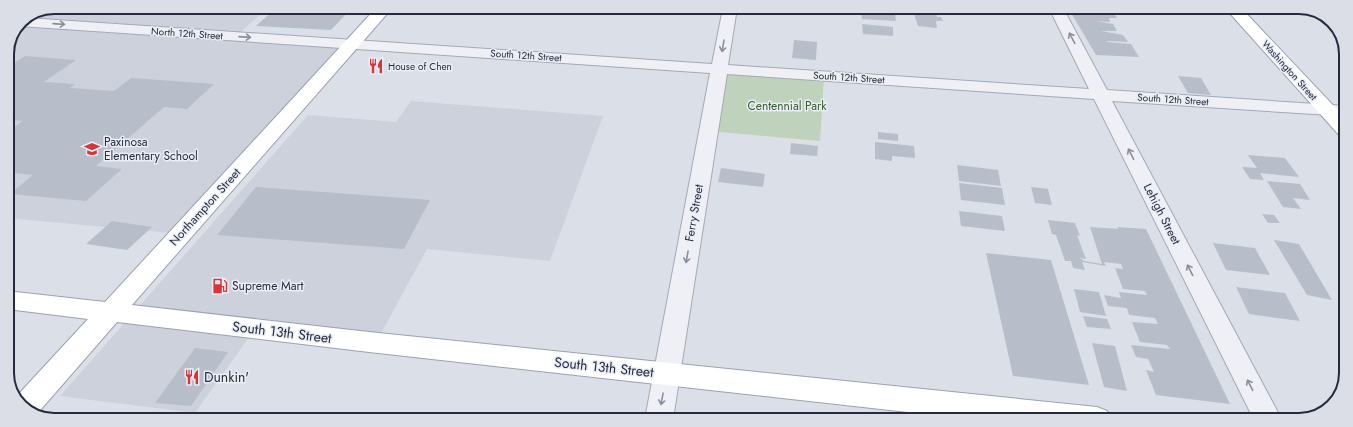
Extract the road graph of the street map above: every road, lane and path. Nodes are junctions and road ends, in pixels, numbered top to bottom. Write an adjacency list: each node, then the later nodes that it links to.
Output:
1 (380, 14): 6 (main road, Northampton Street)
2 (729, 14): 7 (street, Ferry Street, one-way to 7)
3 (1059, 14): 8 (street, Lehigh Street, one-way to 3)
4 (1239, 14): 9 (main road, Washington Street)
5 (30, 23): 6 (street, North 12th Street, one-way to 6)
6 (353, 44): 7 (street, South 12th Street); 13 (main road, Northampton Street)
7 (719, 69): 8 (street, South 12th Street); 14 (street, Ferry Street, one-way to 14)
8 (1101, 95): 9 (street, South 12th Street); 18 (street, Lehigh Street, one-way to 8)
9 (1326, 110): 10 (street, South 12th Street); 11 (main road, Washington Street)
10 (1339, 111)
11 (1339, 124)
12 (14, 301): 13 (main road, South 13th Street)
13 (111, 311): 14 (main road, South 13th Street); 15 (main road, Northampton Street)
14 (667, 373): 16 (street, Ferry Street, one-way to 16); 17 (main road, South 13th Street)
15 (29, 403)
16 (660, 413)
17 (1033, 413)
18 (1264, 413)

